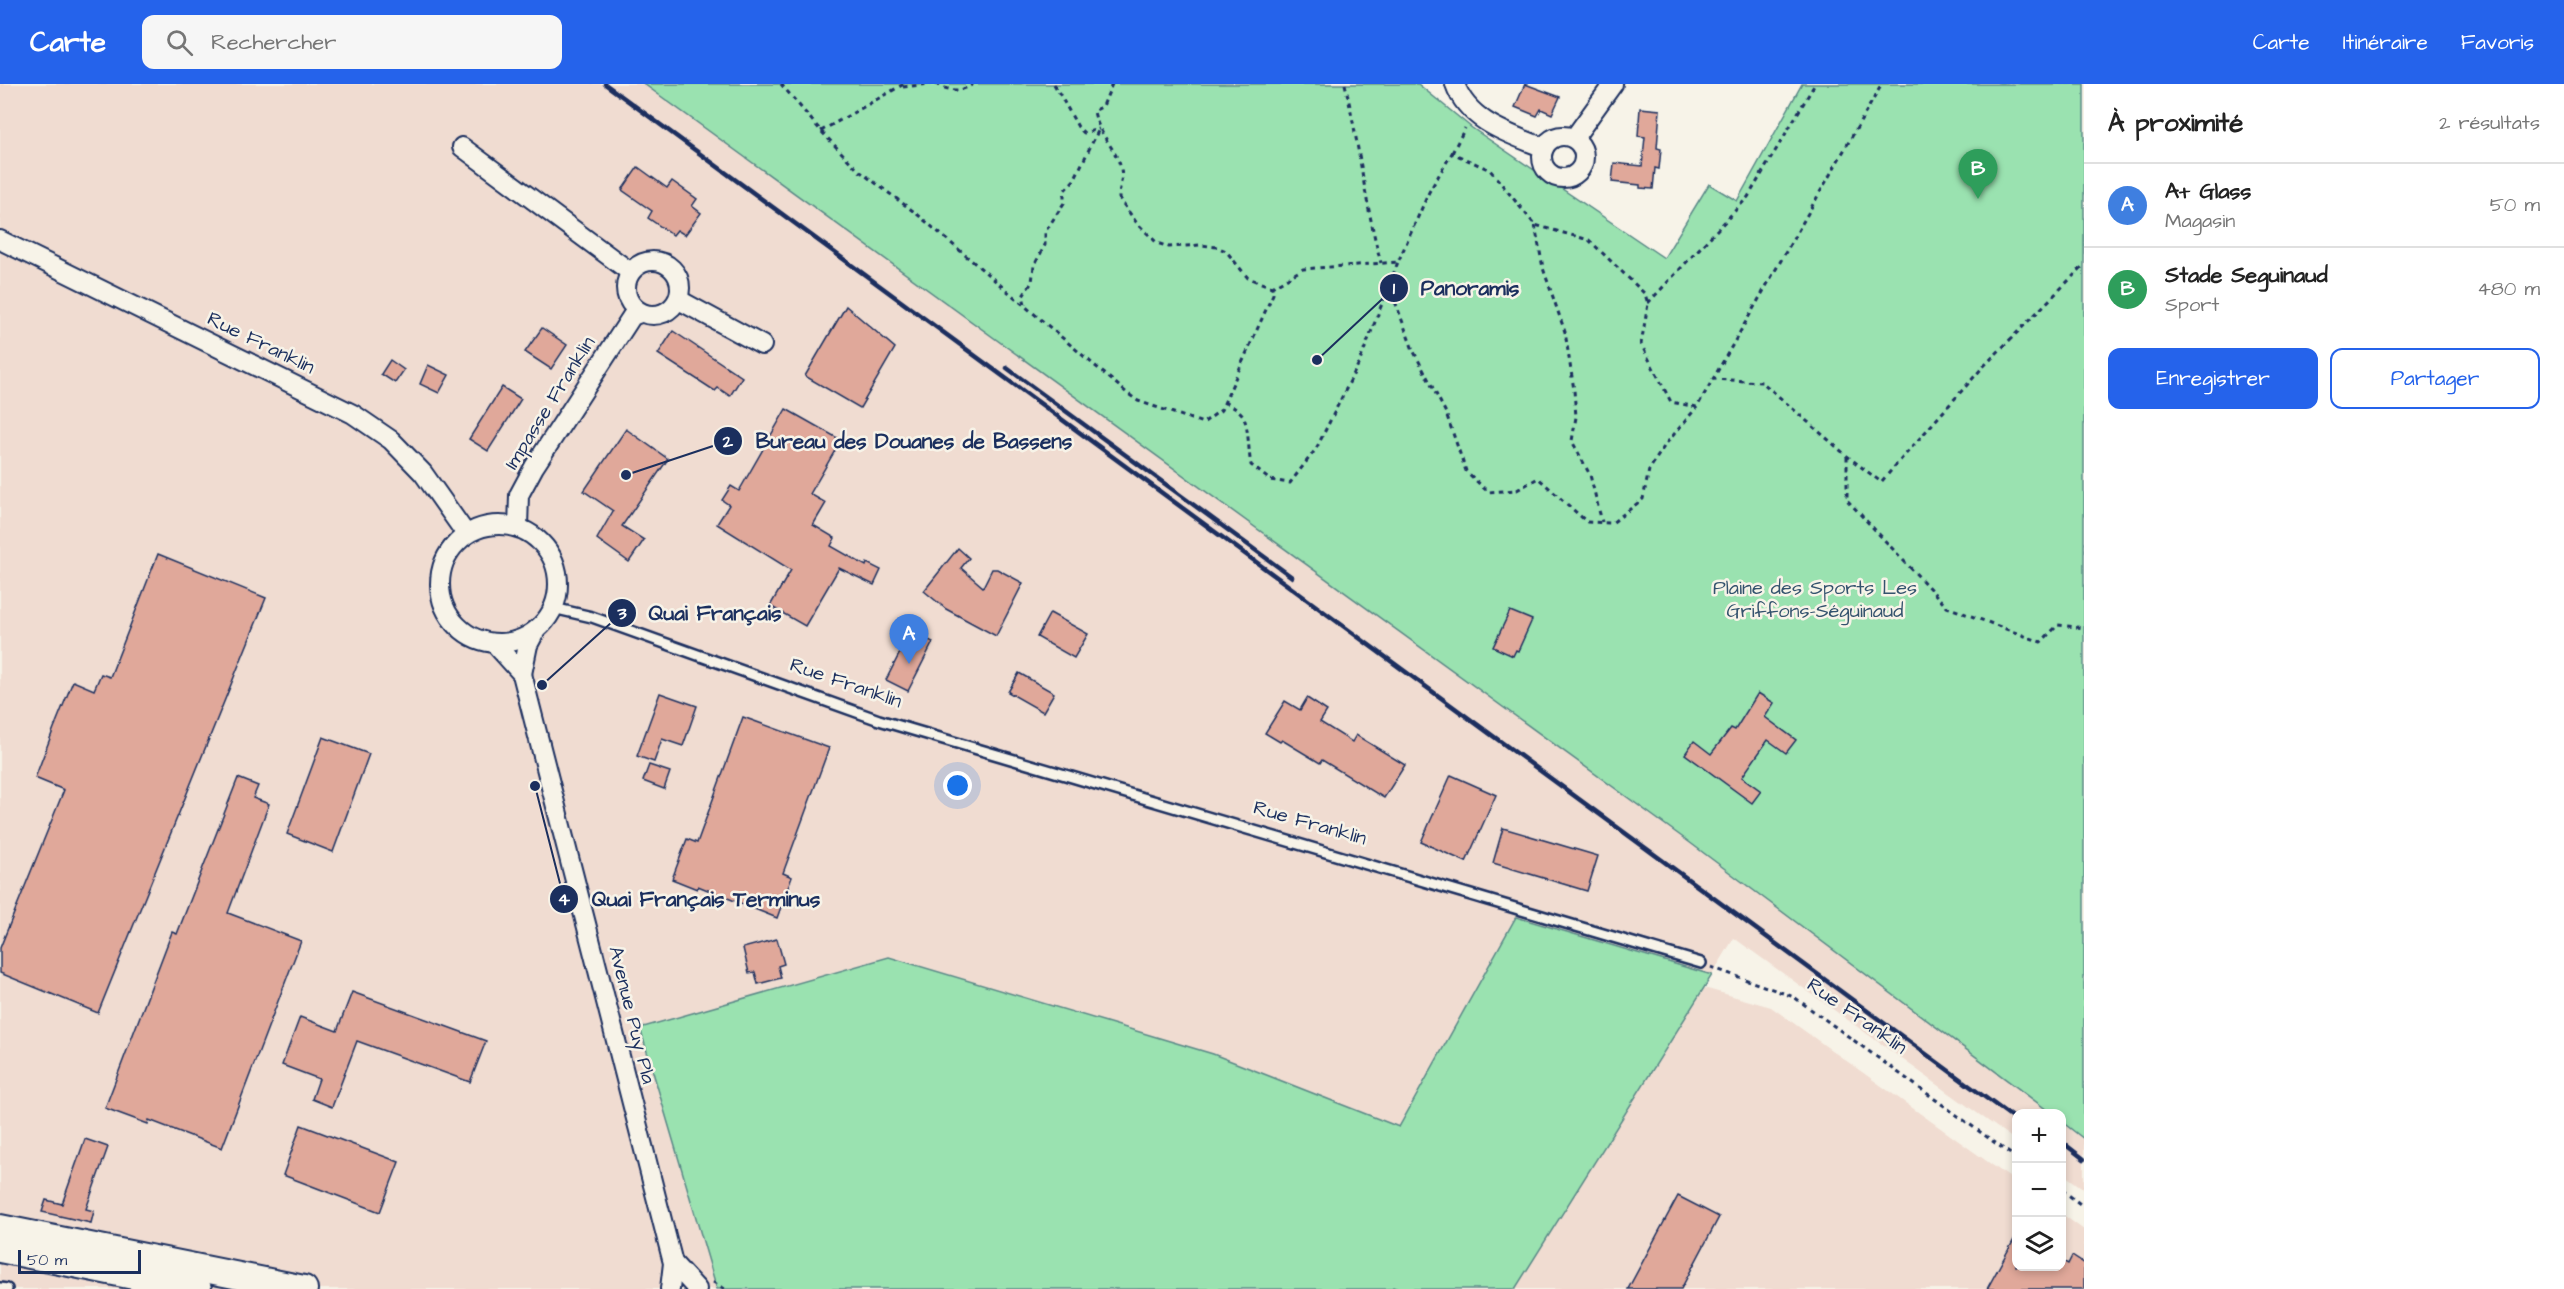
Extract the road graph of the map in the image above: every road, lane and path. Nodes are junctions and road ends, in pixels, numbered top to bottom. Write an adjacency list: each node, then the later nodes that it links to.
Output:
1 (781, 84): 16 (path)
2 (904, 84): 13 (path)
3 (931, 84): 13 (path)
4 (936, 84): 5 (path)
5 (973, 84)
6 (1054, 84): 15 (path)
7 (1112, 84): 15 (path)
8 (1345, 84): 24 (path)
9 (1455, 84): 14 (street)
10 (1613, 84): 17 (street)
11 (1815, 84): 30 (path)
12 (1882, 84): 34 (path)
13 (900, 88): 16 (path)
14 (1473, 113): 19 (street); 20 (path)
15 (1099, 129): 28 (path); 31 (path)
16 (821, 131): 31 (path)
17 (1574, 138): 19 (street); 19 (street)
18 (462, 147): 26 (street)
19 (1544, 148)
20 (1452, 153): 21 (path); 23 (path)
21 (1535, 225): 30 (path); 38 (path)
22 (0, 240): 40 (street, Rue Franklin)
23 (1398, 261): 24 (path); 27 (path)
24 (1381, 263): 28 (path)
25 (2084, 265): 37 (path)
26 (629, 271): 29 (street); 32 (street)
27 (1389, 285): 35 (path); 38 (path)
28 (1272, 287): 35 (path)
29 (680, 300): 32 (street); 33 (street)
30 (1648, 304): 36 (path)
31 (1024, 305): 35 (path)
32 (640, 313): 39 (street, Impasse Franklin)
33 (762, 345)
34 (1712, 379): 36 (path); 37 (path)
35 (1224, 402)
36 (1697, 407): 38 (path)
37 (1847, 456): 42 (path)
38 (1602, 522)
39 (518, 527): 40 (street); 41 (street)
40 (466, 534): 44 (street)
41 (552, 608): 43 (street); 46 (lane, Rue Franklin)
42 (2084, 627)
43 (536, 630): 44 (street); 45 (street, Avenue Puy Pla)
44 (494, 643): 45 (street, Avenue Puy Pla)
45 (522, 674): 52 (street, Avenue Puy Pla)
46 (1701, 963): 47 (path, Rue Franklin)
47 (2012, 1155)
48 (2066, 1194): 49 (path)
49 (2084, 1207)
50 (0, 1228): 56 (main road)
51 (0, 1250): 55 (main road)
52 (673, 1263): 57 (street, Avenue Puy Pla); 58 (street, Avenue Puy Pla)
53 (0, 1287): 54 (lane)
54 (7, 1289)
55 (198, 1289)
56 (304, 1289)
57 (670, 1289)
58 (697, 1289)

